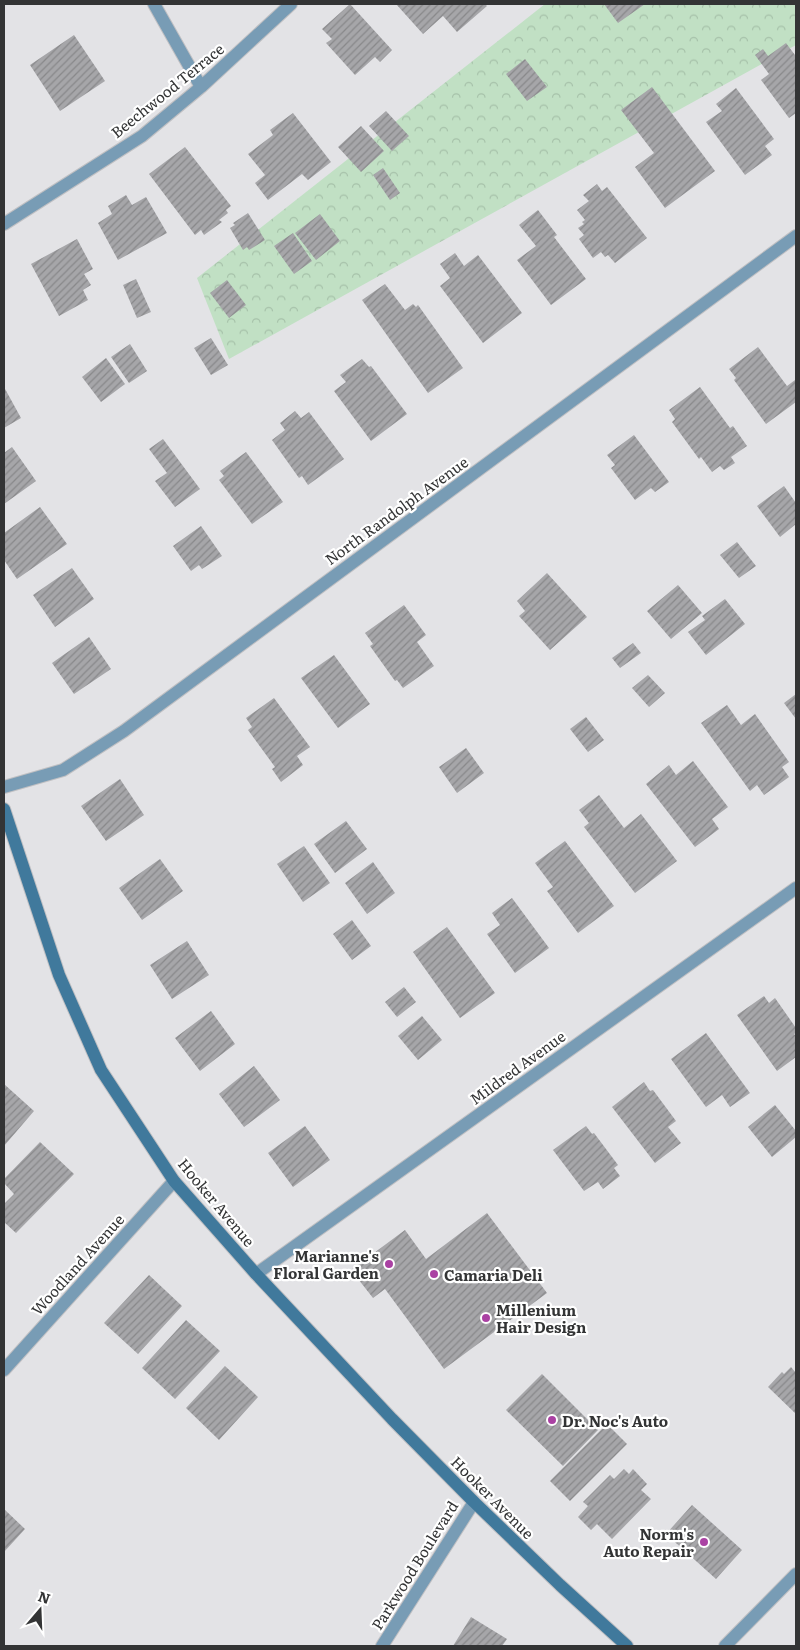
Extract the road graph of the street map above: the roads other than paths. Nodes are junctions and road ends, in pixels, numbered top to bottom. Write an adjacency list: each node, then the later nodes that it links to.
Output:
1 (154, 4): 3 (street)
2 (291, 4): 3 (street, Beechwood Terrace)
3 (201, 87): 4 (street, Beechwood Terrace)
4 (4, 224)
5 (796, 236): 6 (street, North Randolph Avenue)
6 (4, 788)
7 (4, 809): 9 (street, Hooker Avenue)
8 (796, 888): 10 (street, Mildred Avenue)
9 (174, 1181): 10 (street, Hooker Avenue); 11 (street, Woodland Avenue)
10 (256, 1274): 12 (street, Hooker Avenue)
11 (4, 1370)
12 (474, 1502): 14 (street, Parkwood Boulevard); 15 (street, Hooker Avenue)
13 (796, 1574): 16 (street)
14 (382, 1646)
15 (627, 1646)
16 (725, 1646)

